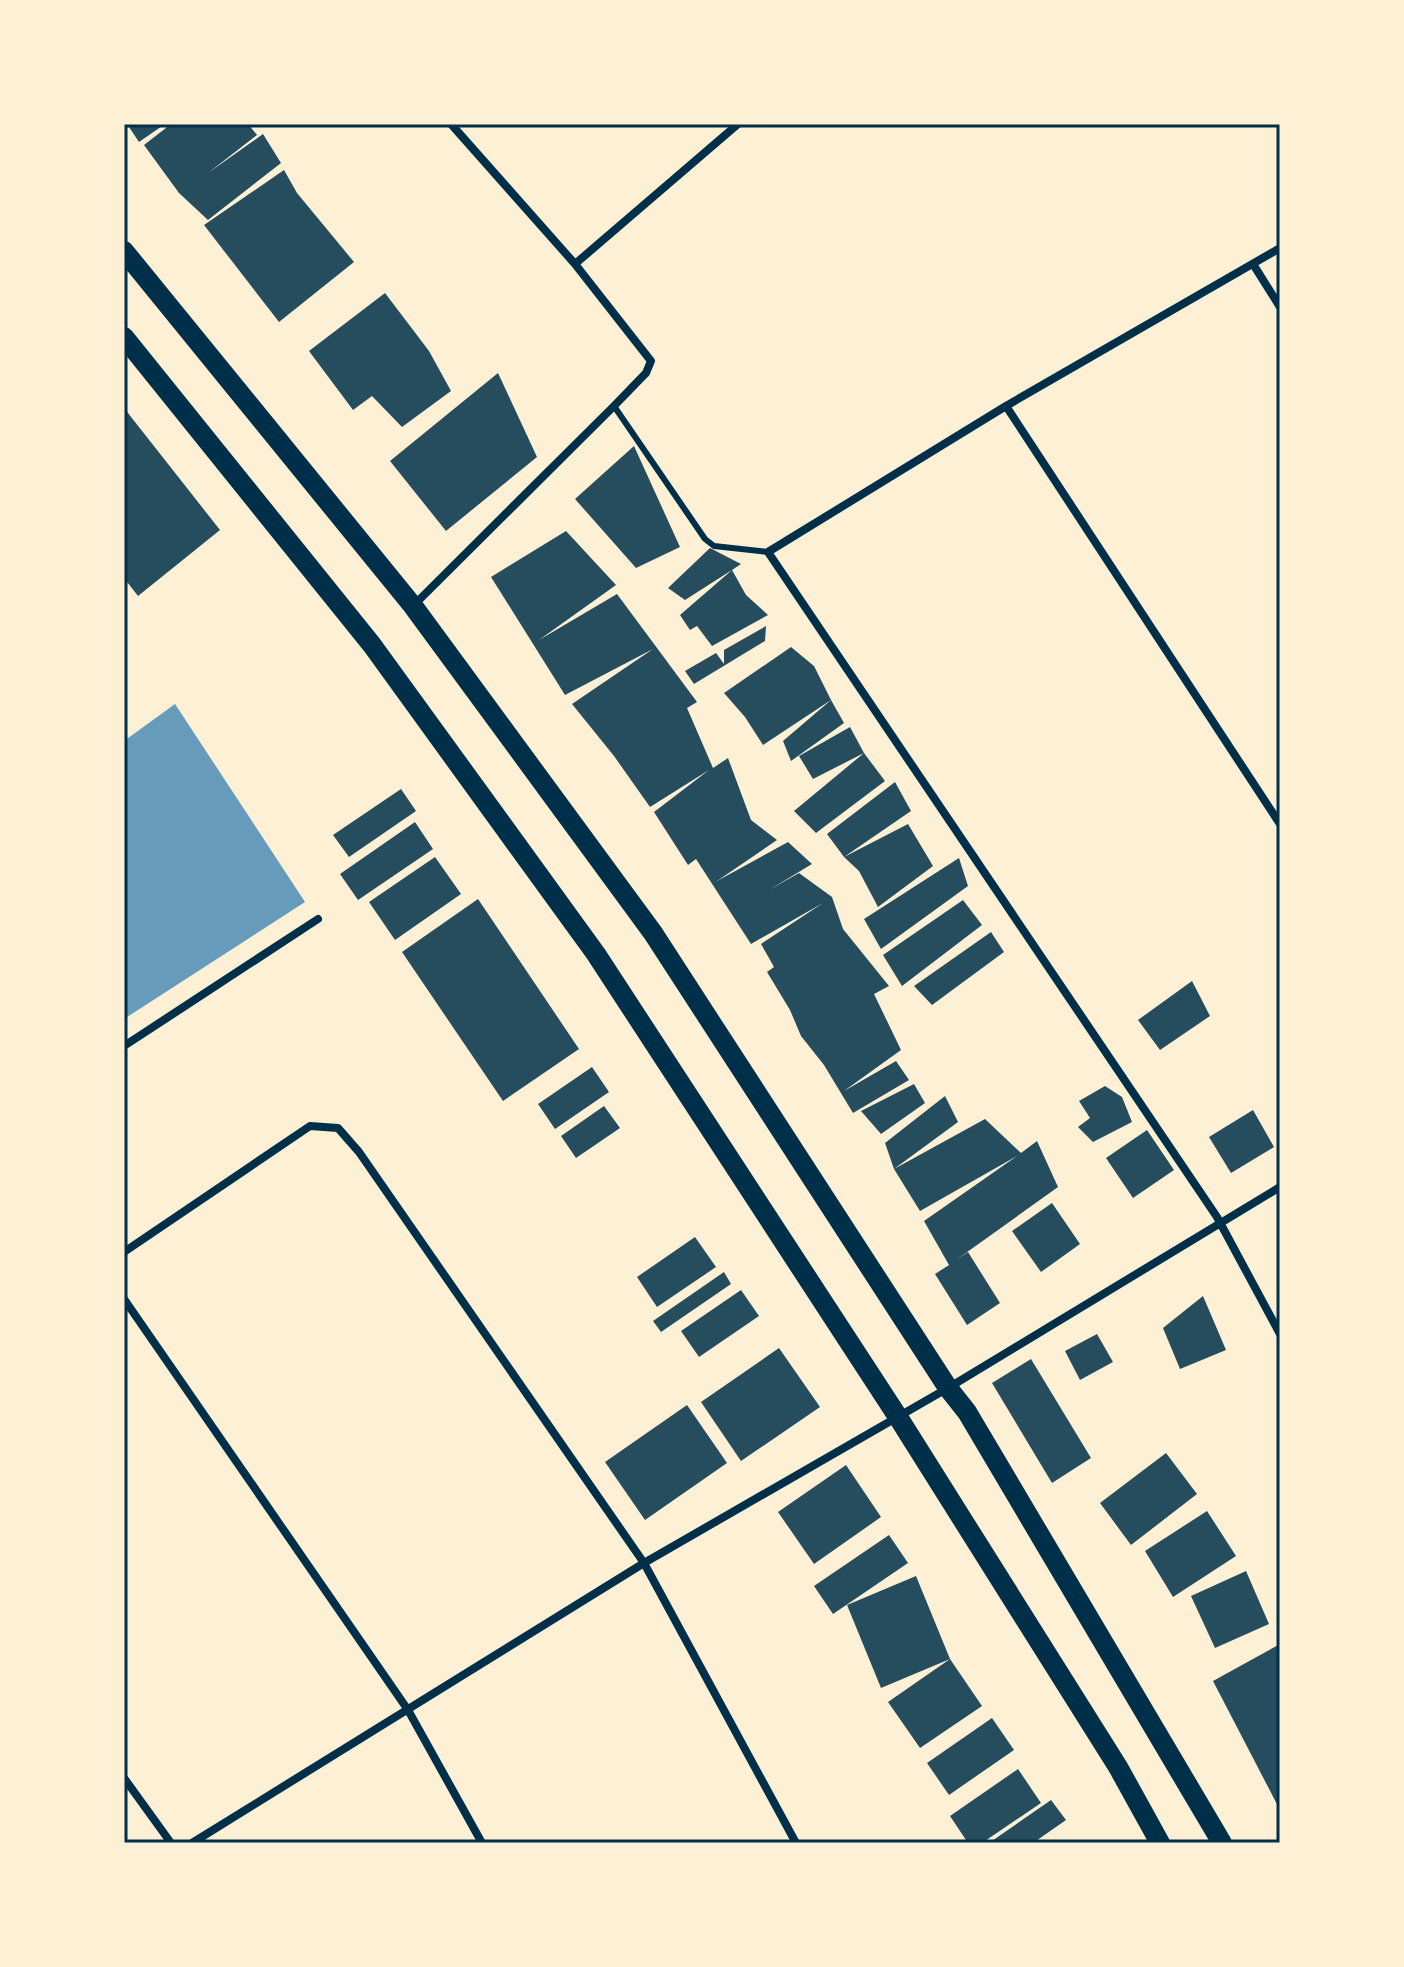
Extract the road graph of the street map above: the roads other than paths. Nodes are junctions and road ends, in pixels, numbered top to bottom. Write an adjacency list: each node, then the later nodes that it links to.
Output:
1 (451, 124): 5 (street)
2 (738, 124): 5 (street)
3 (1280, 248): 6 (street)
4 (124, 251): 12 (main road)
5 (575, 264): 9 (street)
6 (1253, 264): 7 (street); 10 (street)
7 (1280, 307)
8 (124, 337): 22 (main road)
9 (614, 406): 11 (lane); 12 (street)
10 (1006, 406): 11 (street); 13 (street)
11 (768, 552): 17 (street)
12 (413, 606): 21 (main road)
13 (1280, 824)
14 (318, 919): 15 (street)
15 (124, 1046)
16 (1280, 1187): 17 (street)
17 (1221, 1223): 20 (street); 21 (street)
18 (124, 1252): 23 (street)
19 (124, 1299): 24 (street)
20 (1280, 1334)
21 (948, 1388): 22 (street); 31 (main road)
22 (898, 1417): 23 (street); 30 (main road)
23 (644, 1563): 24 (street); 29 (street)
24 (408, 1710): 27 (street); 28 (street)
25 (124, 1778): 26 (street)
26 (171, 1843)
27 (192, 1843)
28 (482, 1843)
29 (796, 1843)
30 (1160, 1843)
31 (1222, 1843)

